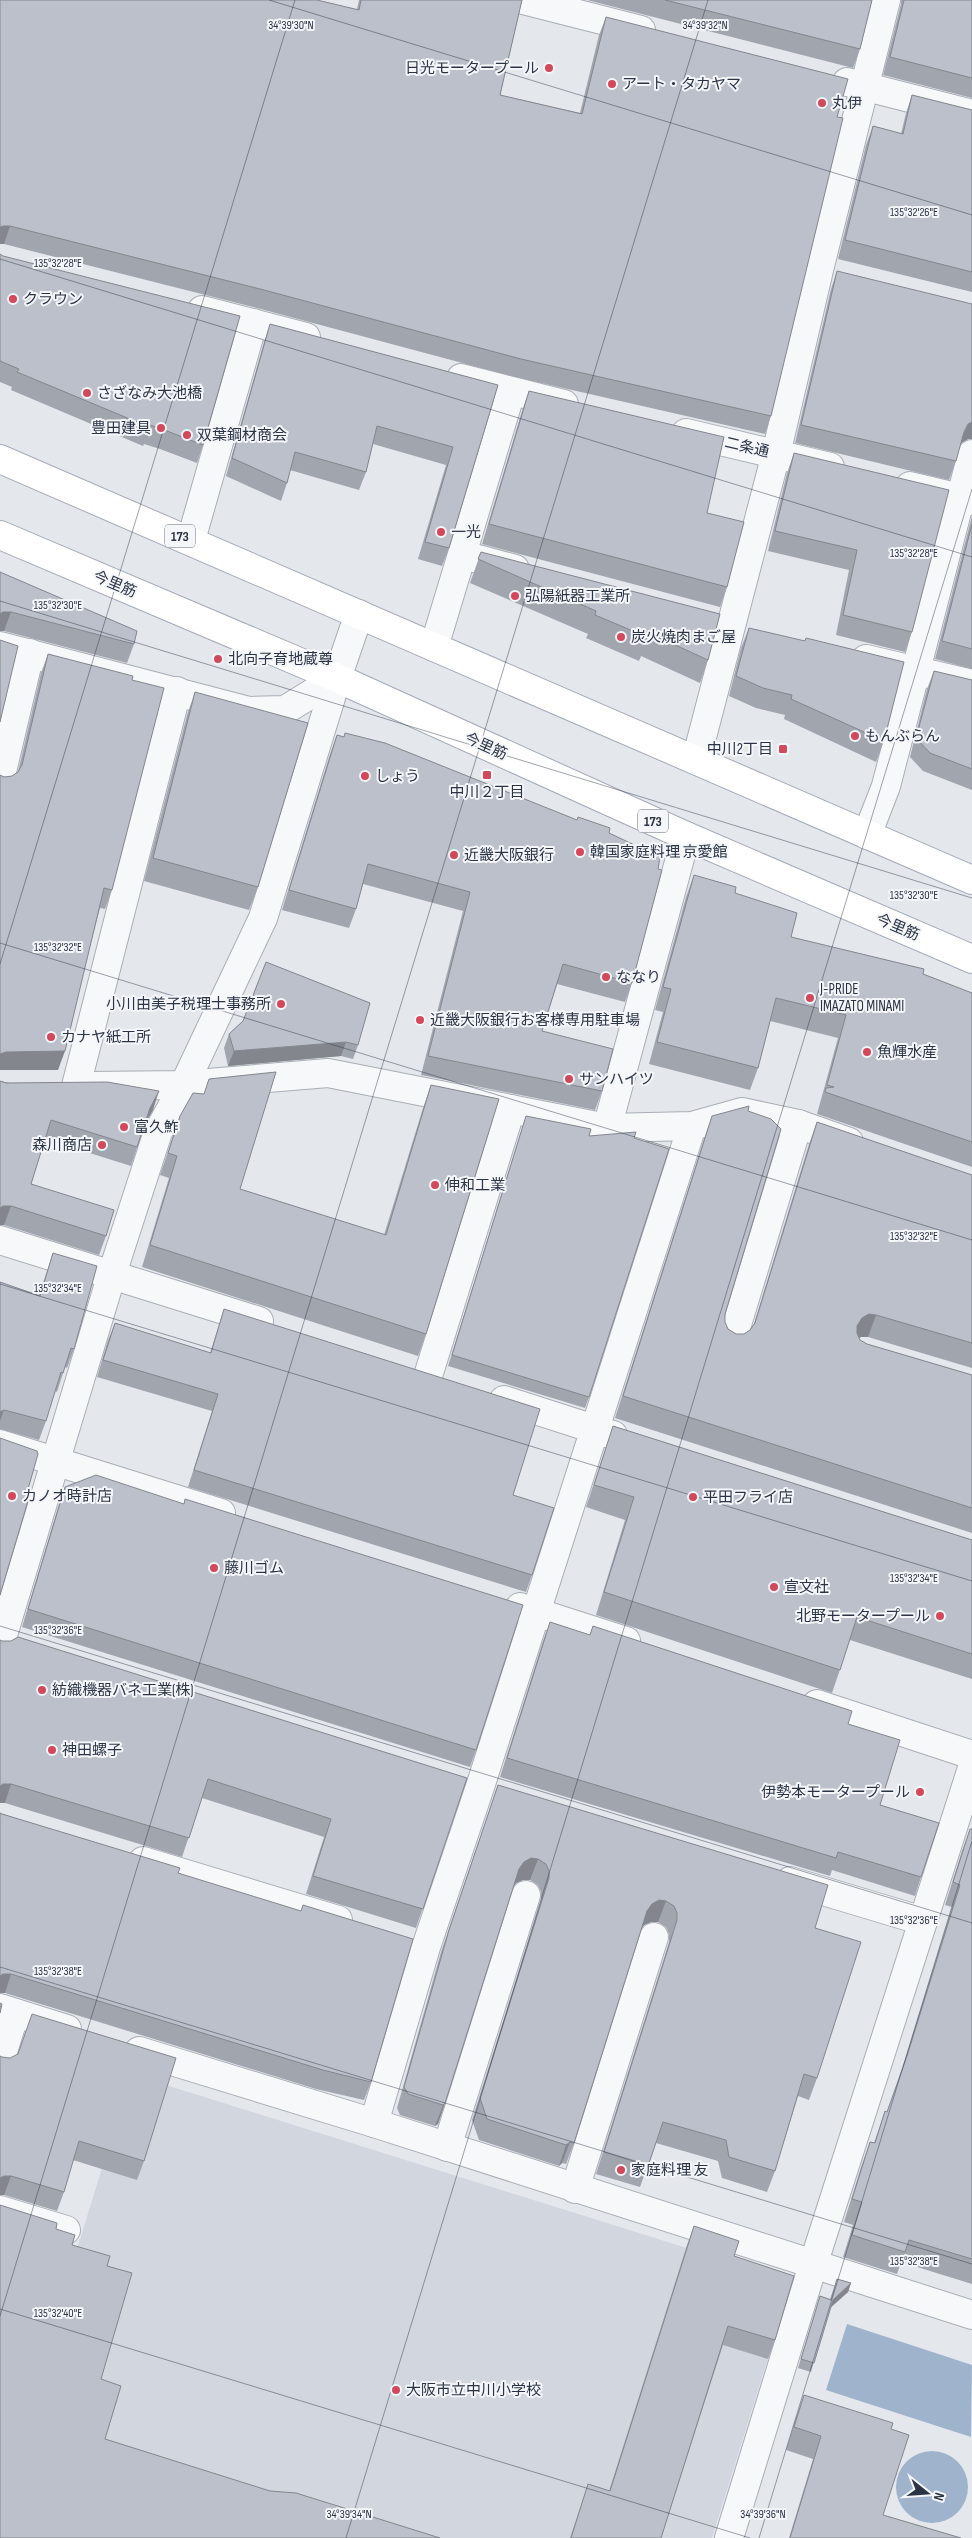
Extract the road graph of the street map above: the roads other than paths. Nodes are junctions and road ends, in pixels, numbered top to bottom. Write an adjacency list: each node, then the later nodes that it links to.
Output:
1 (523, 0): 3 (street)
2 (886, 0): 5 (street)
3 (666, 36)
4 (827, 77): 5 (street)
5 (865, 87): 6 (street); 7 (street)
6 (972, 114)
7 (818, 270): 8 (street); 16 (street)
8 (847, 277)
9 (178, 304): 10 (street)
10 (253, 323): 11 (street); 23 (street)
11 (330, 343)
12 (435, 371): 13 (street)
13 (511, 392): 14 (street); 24 (street)
14 (587, 410)
15 (662, 427): 16 (street, 二条通)
16 (776, 454): 19 (street, 二条通); 27 (street)
17 (972, 454): 21 (street)
18 (0, 459): 23 (main road, 173)
19 (853, 473)
20 (882, 480): 21 (street)
21 (966, 500): 33 (street)
22 (0, 534): 34 (main road, 今里筋 / 173)
23 (191, 540): 26 (main road, 173)
24 (463, 555): 25 (street); 30 (street)
25 (540, 576)
26 (359, 614): 30 (main road, 173); 34 (street)
27 (721, 624): 28 (street); 37 (street)
28 (758, 633)
29 (0, 646): 31 (street)
30 (434, 647): 37 (main road, 173)
31 (30, 653): 36 (street); 38 (street)
32 (842, 653): 33 (street)
33 (916, 671): 35 (street); 39 (street)
34 (336, 678): 36 (street); 40 (main road, 今里筋 / 173); 45 (street)
35 (972, 684)
36 (177, 691): 44 (street)
37 (696, 760): 39 (main road, 173)
38 (0, 780)
39 (868, 835): 41 (main road, 173)
40 (686, 836): 42 (main road, 今里筋 / 173); 49 (street)
41 (972, 880)
42 (972, 959)
43 (47, 1086): 44 (street)
44 (76, 1086): 45 (street)
45 (184, 1086): 46 (street); 52 (street)
46 (511, 1109): 49 (street); 56 (street)
47 (798, 1124): 48 (street); 50 (street); 54 (street)
48 (692, 1126): 49 (street); 59 (street)
49 (607, 1128)
50 (872, 1149)
51 (0, 1240): 52 (street)
52 (112, 1274): 53 (street); 62 (street)
53 (279, 1328)
54 (732, 1341)
55 (400, 1367): 56 (street)
56 (428, 1376): 57 (street)
57 (456, 1385)
58 (484, 1394): 59 (street)
59 (596, 1429): 60 (street); 65 (street)
60 (633, 1441)
61 (0, 1444): 62 (street)
62 (57, 1462): 63 (street); 66 (street)
63 (245, 1521)
64 (499, 1600): 65 (street)
65 (537, 1612): 68 (street); 73 (street)
66 (1, 1640): 67 (street)
67 (30, 1646)
68 (650, 1649)
69 (792, 1696): 70 (street)
70 (972, 1755)
71 (972, 1768): 78 (street)
72 (452, 1778): 73 (street)
73 (480, 1787): 74 (street); 82 (street)
74 (509, 1796)
75 (123, 1856): 79 (street)
76 (763, 1873): 78 (street)
77 (526, 1895): 88 (street)
78 (923, 1921): 92 (street)
79 (360, 1927)
80 (654, 1937): 89 (street)
81 (398, 1938): 82 (street)
82 (426, 1947): 87 (street)
83 (7, 2011): 84 (street); 86 (street)
84 (90, 2036)
85 (119, 2045): 87 (street)
86 (0, 2061)
87 (374, 2123): 88 (street)
88 (447, 2147): 89 (street)
89 (575, 2188): 92 (street)
90 (0, 2210): 91 (street)
91 (66, 2230)
92 (813, 2265): 93 (street); 94 (street)
93 (972, 2315)
94 (729, 2538)

